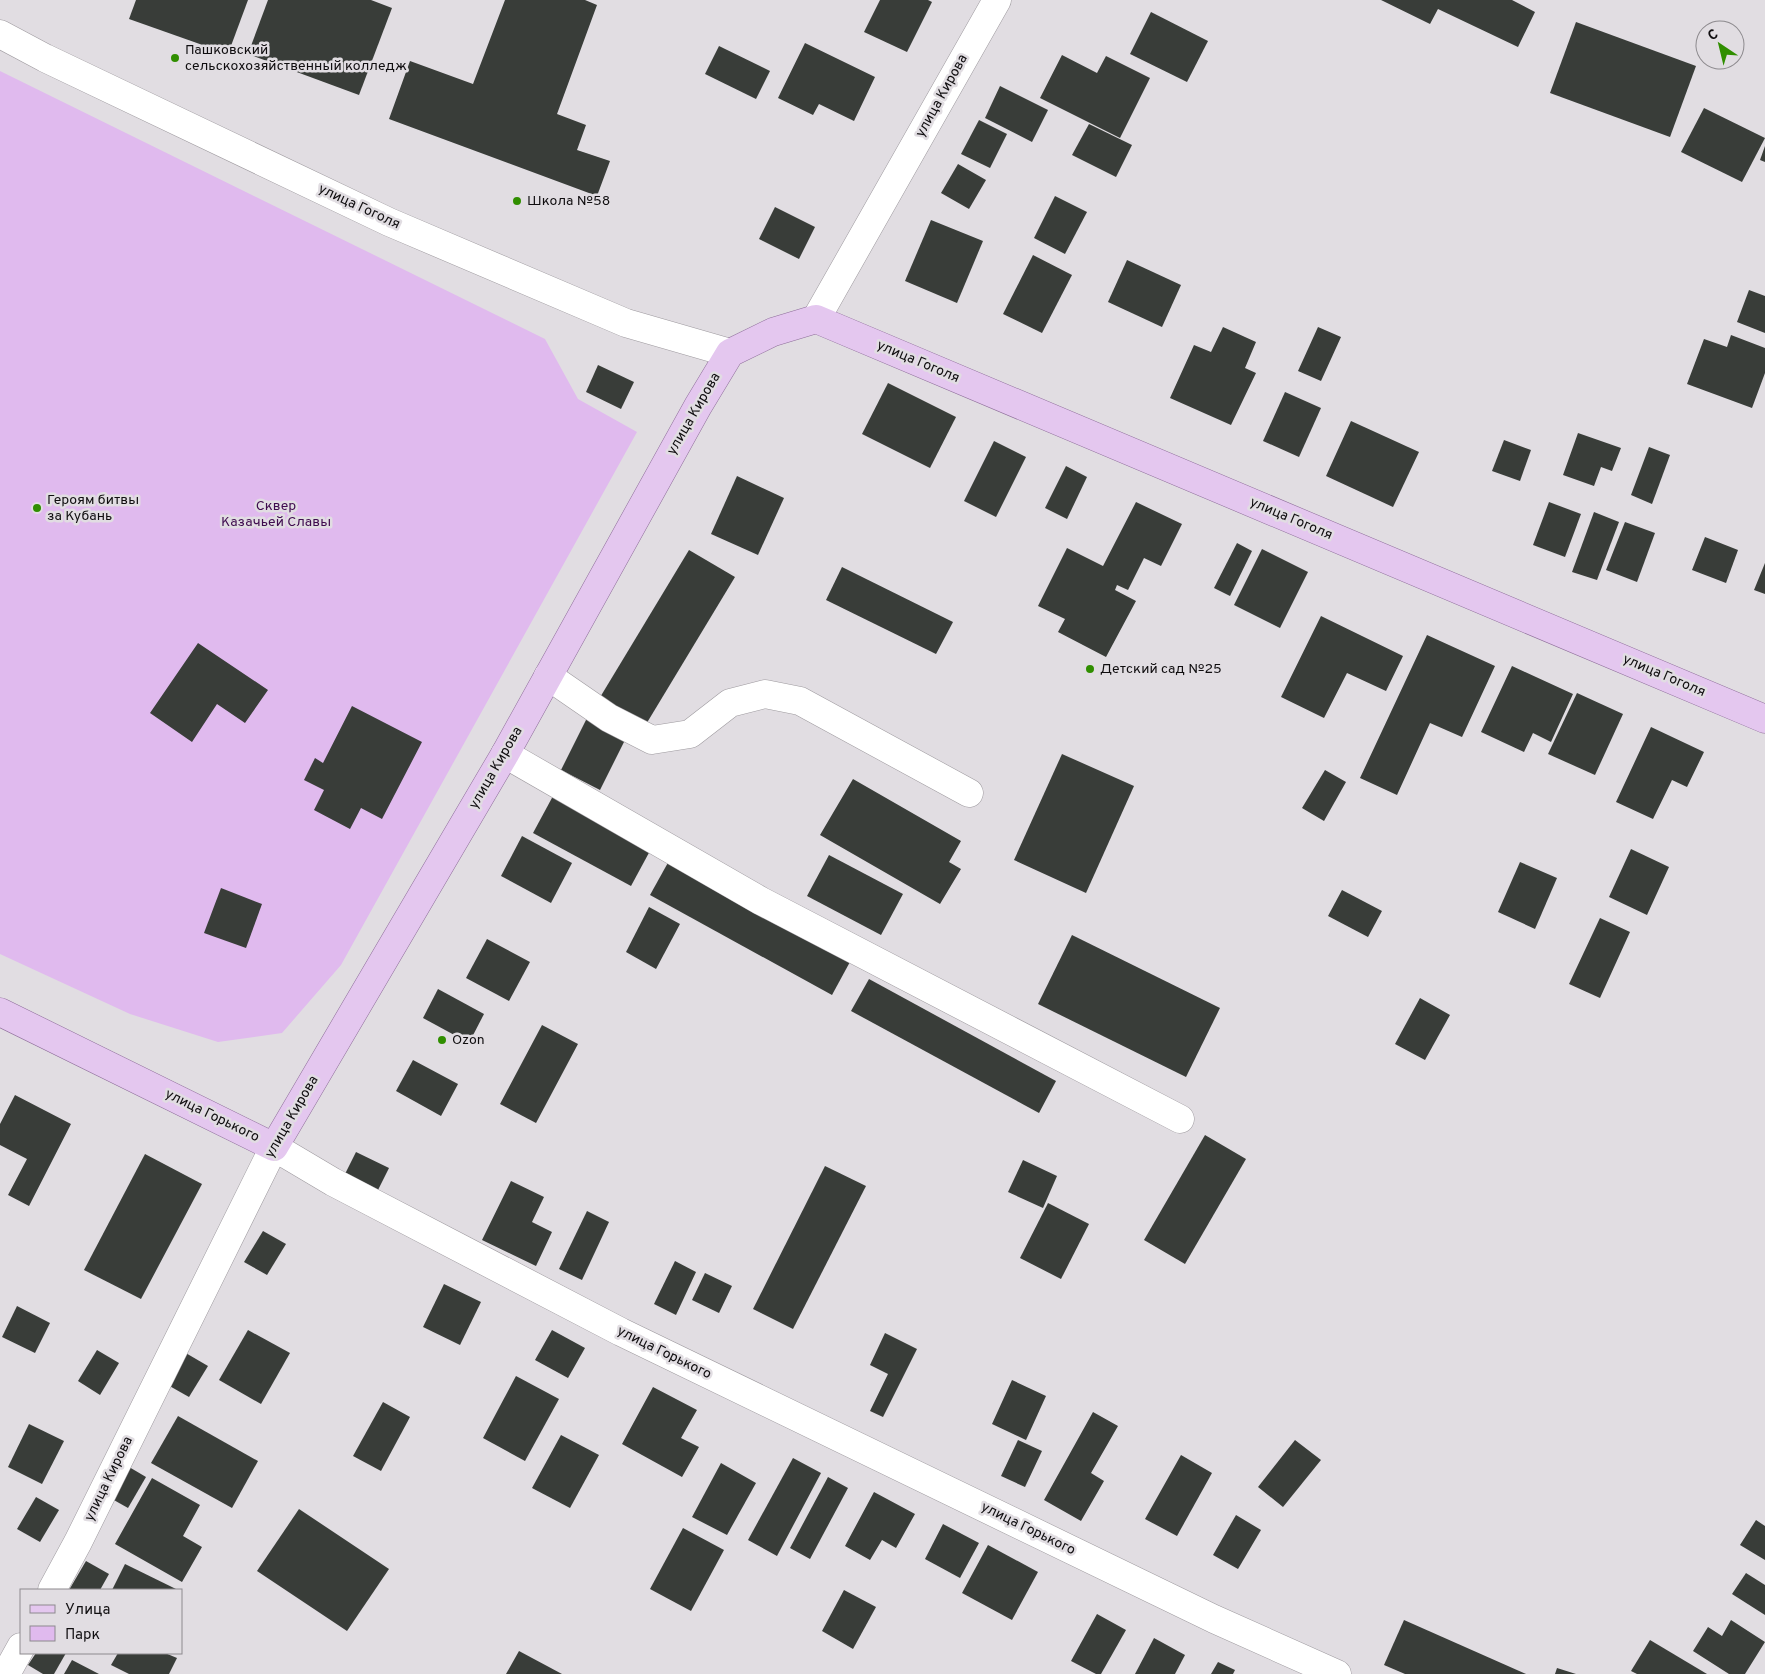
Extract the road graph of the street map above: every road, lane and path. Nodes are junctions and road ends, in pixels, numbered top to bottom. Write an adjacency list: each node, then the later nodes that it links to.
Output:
1 (997, 0): 3 (street, улица Кирова)
2 (0, 34): 4 (street, улица Гоголя)
3 (816, 319): 4 (main road); 6 (main road, улица Гоголя)
4 (730, 353): 5 (main road, улица Кирова)
5 (548, 676): 7 (main road, улица Кирова); 8 (street)
6 (1765, 719)
7 (504, 754): 10 (street); 11 (main road, улица Кирова)
8 (969, 793)
9 (0, 1012): 11 (main road, улица Горького)
10 (1180, 1119)
11 (274, 1146): 12 (street, улица Кирова); 15 (street, улица Горького)
12 (53, 1589)
13 (20, 1648): 14 (street)
14 (6, 1674)
15 (1337, 1674)

